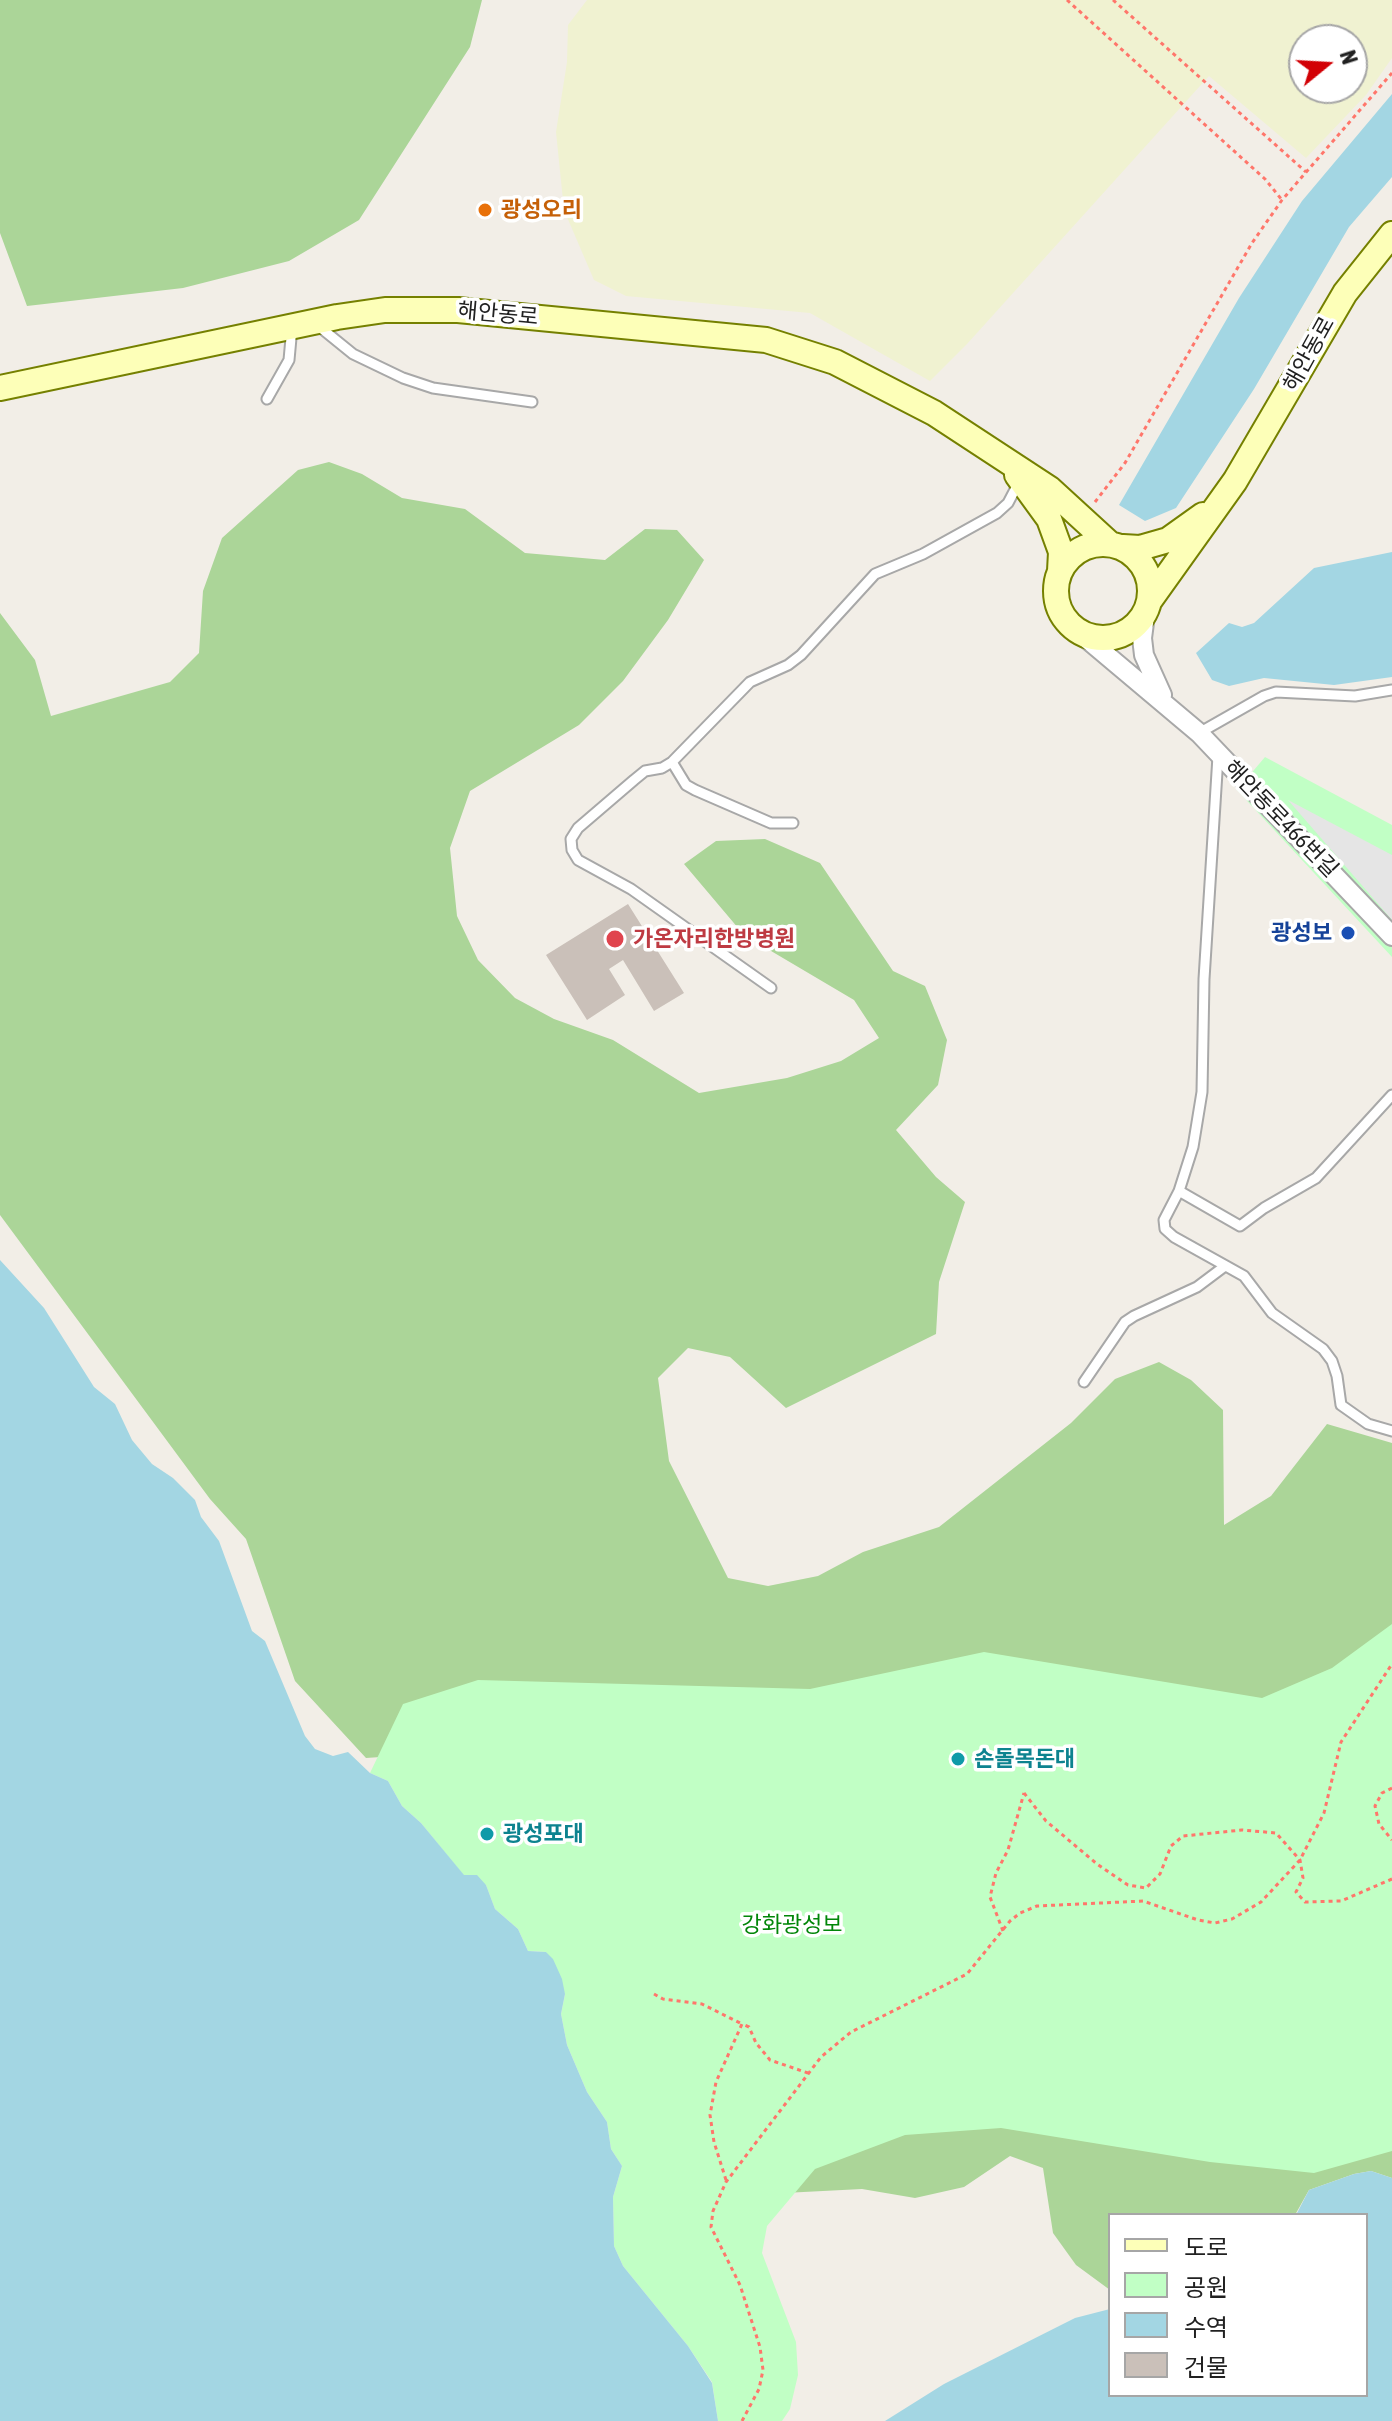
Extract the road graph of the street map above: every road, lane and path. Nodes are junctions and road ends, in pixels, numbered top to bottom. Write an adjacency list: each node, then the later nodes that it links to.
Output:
1 (1067, 0): 5 (path)
2 (1113, 0): 4 (path)
3 (1392, 73): 4 (path)
4 (1306, 172): 5 (path)
5 (1282, 200): 14 (path)
6 (1392, 234): 13 (main road, 해안동로)
7 (303, 324): 8 (main road, 해안동로); 9 (lane); 10 (lane); 11 (main road, 해안동로)
8 (0, 388)
9 (267, 399)
10 (532, 402)
11 (980, 441): 12 (main road, 해안동로); 14 (main road, 해안동로)
12 (1020, 479): 16 (main road, 해안동로); 23 (lane)
13 (1235, 481): 15 (main road, 해안동로); 17 (main road, 해안동로)
14 (1082, 517): 15 (main road, 해안동로)
15 (1116, 545): 16 (main road); 17 (main road)
16 (1060, 571): 18 (main road)
17 (1147, 607): 18 (main road); 20 (street)
18 (1073, 627): 20 (street, 해안동로466번길)
19 (1392, 690): 21 (lane)
20 (1167, 705): 21 (street, 해안동로466번길)
21 (1199, 733): 22 (street, 해안동로466번길)
22 (1218, 753): 25 (street, 해안동로466번길); 28 (lane)
23 (672, 762): 24 (lane); 26 (lane)
24 (793, 823)
25 (1392, 936)
26 (771, 988)
27 (1392, 1095): 28 (lane)
28 (1179, 1191): 29 (lane)
29 (1225, 1266): 30 (lane); 31 (lane)
30 (1084, 1382)
31 (1392, 1431)
32 (1392, 1664): 35 (path)
33 (1392, 1788): 34 (path)
34 (1392, 1840)
35 (1300, 1860): 36 (path); 37 (path); 37 (path)
36 (1392, 1879)
37 (1003, 1931): 40 (path)
38 (654, 1994): 39 (path)
39 (742, 2024): 40 (path); 41 (path)
40 (808, 2073): 41 (path)
41 (726, 2182): 42 (path)
42 (742, 2421)

